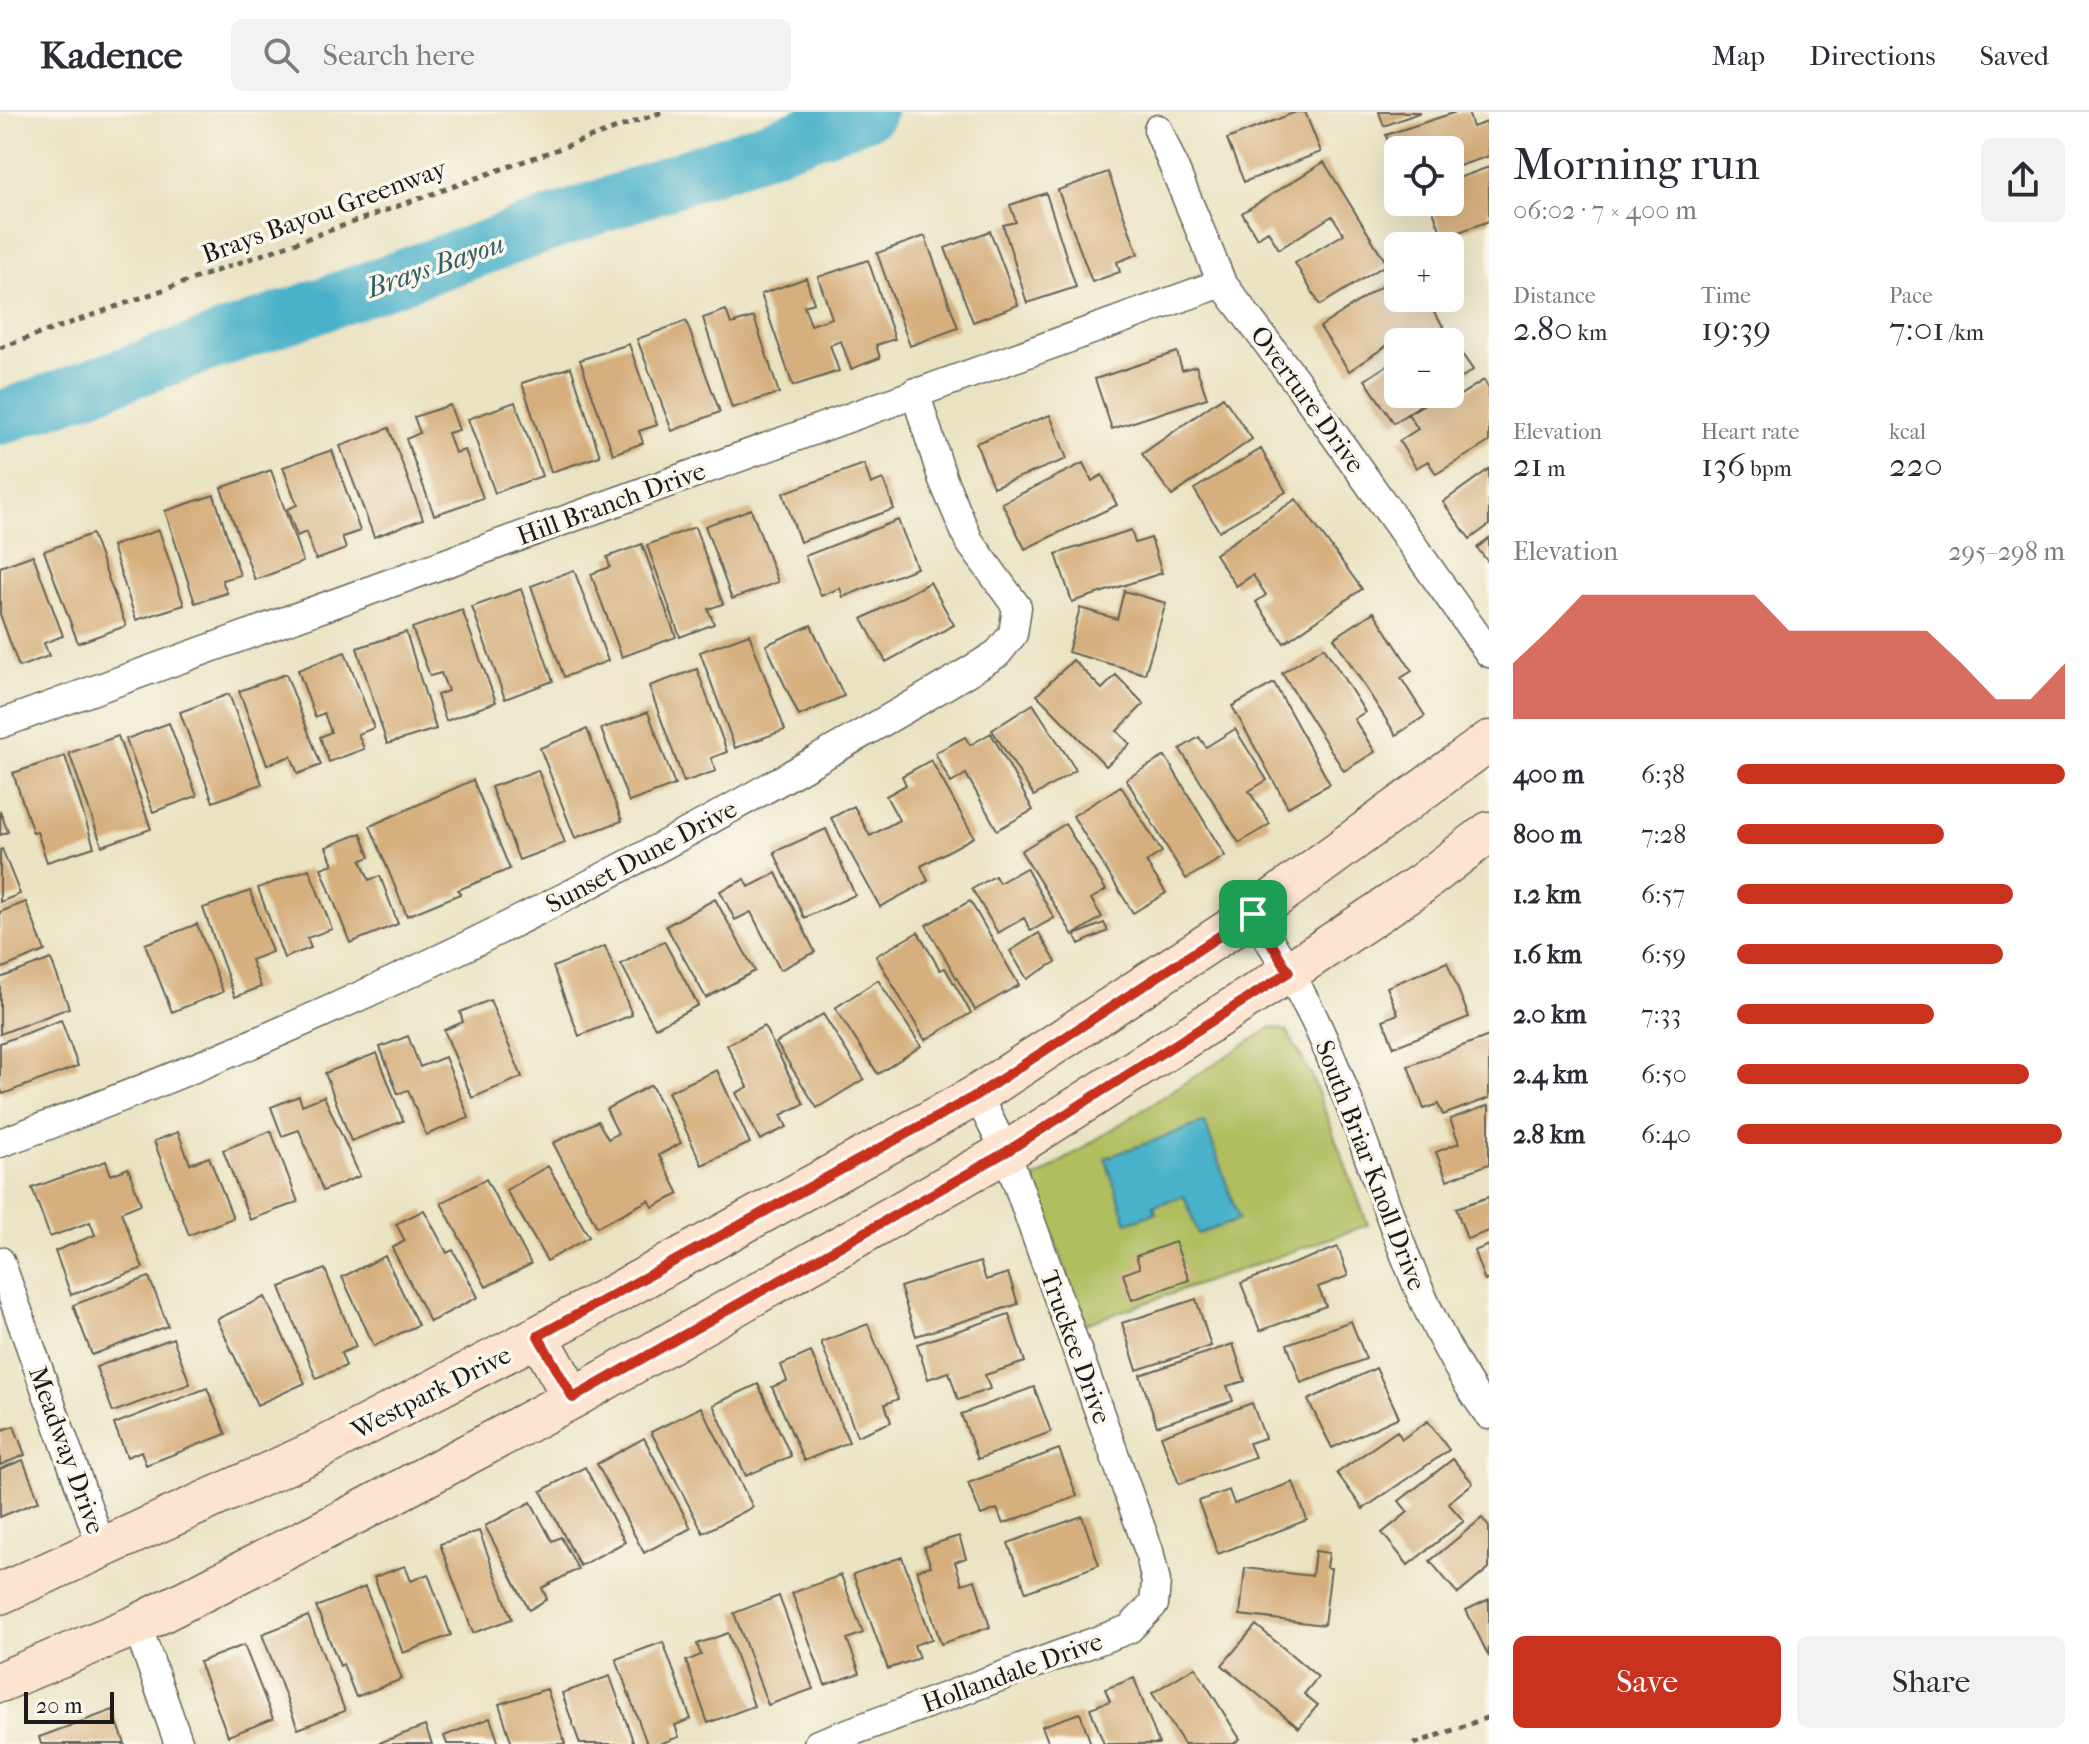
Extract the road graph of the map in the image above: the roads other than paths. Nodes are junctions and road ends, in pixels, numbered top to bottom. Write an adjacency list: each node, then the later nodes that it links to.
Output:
1 (1158, 129): 2 (street, Overture Drive)
2 (1222, 283): 3 (street, Hill Branch Drive); 4 (street, Overture Drive)
3 (915, 392): 5 (street, Hill Branch Drive); 11 (street, Sunset Dune Drive)
4 (1489, 653)
5 (0, 724)
6 (1489, 741): 8 (main road, Westpark Drive)
7 (1489, 832): 9 (main road)
8 (1253, 914): 9 (street, South Briar Knoll Drive); 10 (main road, Westpark Drive)
9 (1289, 972): 12 (main road); 16 (street, South Briar Knoll Drive)
10 (977, 1095): 12 (street, Truckee Drive); 14 (main road, Westpark Drive)
11 (0, 1143)
12 (1006, 1152): 15 (main road); 19 (street, Truckee Drive)
13 (0, 1261): 17 (street, Meadway Drive)
14 (538, 1336): 15 (main road); 17 (main road, Westpark Drive)
15 (573, 1398): 20 (main road)
16 (1489, 1415)
17 (102, 1548): 18 (main road, Westpark Drive)
18 (0, 1594)
19 (1154, 1604): 23 (street, Hollandale Drive)
20 (137, 1625): 21 (main road); 22 (street)
21 (0, 1682)
22 (179, 1744)
23 (818, 1744)

